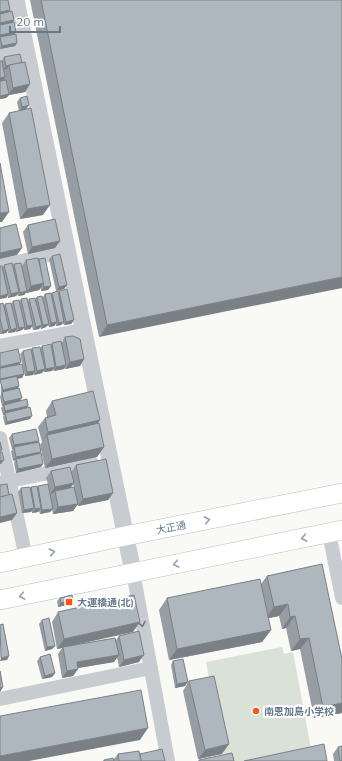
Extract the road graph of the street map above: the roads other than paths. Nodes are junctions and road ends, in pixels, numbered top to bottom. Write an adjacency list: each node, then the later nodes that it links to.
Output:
1 (16, 0): 2 (street)
2 (25, 49): 3 (street); 4 (street)
3 (0, 54)
4 (66, 251): 5 (street); 6 (street)
5 (0, 266)
6 (82, 330): 7 (street); 9 (street)
7 (0, 346)
8 (0, 438): 10 (street)
9 (109, 460): 10 (street); 13 (street)
10 (4, 482): 14 (street)
11 (342, 493): 13 (main road, 大正通, one-way to 11)
12 (335, 532): 16 (main road, one-way to 16); 17 (street)
13 (125, 536): 14 (main road, 大正通, one-way to 13); 16 (street)
14 (26, 558): 15 (main road, 大正通)
15 (0, 563)
16 (133, 572): 18 (main road, one-way to 18); 19 (street, one-way to 19)
17 (342, 598)
18 (0, 600)
19 (151, 668): 20 (street); 21 (street)
20 (0, 699)
21 (168, 761)

